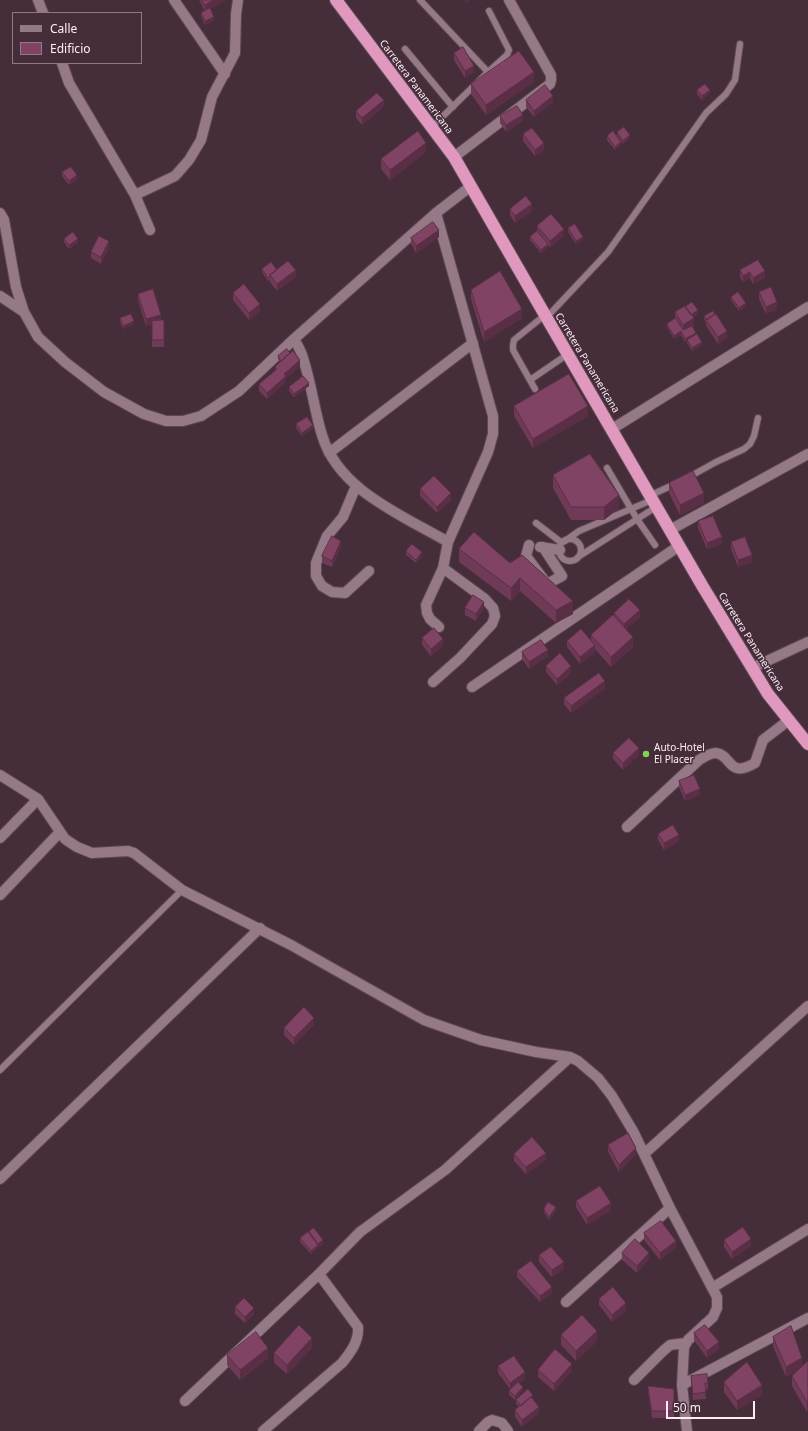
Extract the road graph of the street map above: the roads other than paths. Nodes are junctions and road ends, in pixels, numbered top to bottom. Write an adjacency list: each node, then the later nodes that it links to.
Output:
1 (38, 0): 8 (street)
2 (174, 0): 13 (street)
3 (238, 0): 13 (street)
4 (336, 0): 15 (highway, Carretera Panamericana)
5 (420, 0): 12 (lane)
6 (509, 0): 16 (street)
7 (489, 11): 12 (lane)
8 (43, 12)
9 (740, 44): 25 (lane)
10 (405, 49): 14 (lane)
11 (62, 64): 18 (street)
12 (488, 72): 14 (lane)
13 (224, 74): 18 (street)
14 (453, 107): 15 (lane)
15 (432, 127): 16 (highway, Carretera Panamericana)
16 (454, 157): 17 (highway, Carretera Panamericana)
17 (471, 186): 20 (street); 25 (highway, Carretera Panamericana)
18 (135, 195): 21 (street)
19 (0, 213): 24 (street)
20 (436, 213): 26 (street); 27 (street)
21 (150, 230)
22 (0, 296): 24 (street)
23 (808, 307): 32 (street)
24 (24, 312): 26 (street)
25 (545, 317): 28 (highway, Carretera Panamericana); 29 (lane)
26 (294, 339): 33 (street)
27 (473, 343): 33 (street); 42 (street)
28 (568, 354): 29 (lane); 32 (highway, Carretera Panamericana)
29 (530, 380): 30 (lane)
30 (535, 389)
31 (758, 418): 37 (lane)
32 (612, 429): 37 (highway, Carretera Panamericana)
33 (329, 453): 36 (street)
34 (808, 454): 41 (street)
35 (607, 468): 38 (lane)
36 (356, 486): 42 (street); 51 (street)
37 (652, 501): 38 (lane); 39 (lane); 41 (highway, Carretera Panamericana)
38 (631, 509): 39 (lane); 43 (lane)
39 (637, 519): 45 (lane); 48 (lane)
40 (536, 523): 43 (lane)
41 (670, 530): 46 (highway, Carretera Panamericana)
42 (448, 542): 49 (street)
43 (562, 544): 47 (street); 48 (lane); 48 (lane)
44 (529, 545): 47 (street); 47 (street); 50 (street)
45 (655, 545)
46 (679, 546): 54 (highway, Carretera Panamericana); 56 (street)
47 (543, 547)
48 (578, 557)
49 (443, 568): 52 (street); 55 (street)
50 (522, 568)
51 (369, 571)
52 (439, 627)
53 (808, 642): 54 (street)
54 (752, 668): 57 (highway, Carretera Panamericana)
55 (433, 682)
56 (472, 687)
57 (789, 720): 58 (highway, Carretera Panamericana); 61 (street)
58 (808, 744)
59 (0, 775): 60 (street)
60 (38, 799): 62 (street); 63 (street)
61 (627, 827)
62 (60, 832): 64 (street); 65 (street)
63 (0, 838)
64 (182, 890): 66 (street); 69 (lane)
65 (0, 895)
66 (260, 928): 68 (street); 71 (street)
67 (808, 1006): 70 (street)
68 (570, 1057): 70 (street); 74 (street)
69 (0, 1070)
70 (644, 1154): 72 (street)
71 (0, 1179)
72 (670, 1208): 75 (street); 76 (street)
73 (808, 1229): 75 (street)
74 (319, 1274): 81 (street); 82 (street)
75 (712, 1288): 78 (street)
76 (566, 1302)
77 (808, 1318): 80 (street)
78 (686, 1343): 79 (street); 80 (street)
79 (634, 1380)
80 (682, 1385): 85 (street)
81 (185, 1401)
82 (263, 1431)
83 (479, 1431): 84 (street)
84 (508, 1431)
85 (687, 1431)

